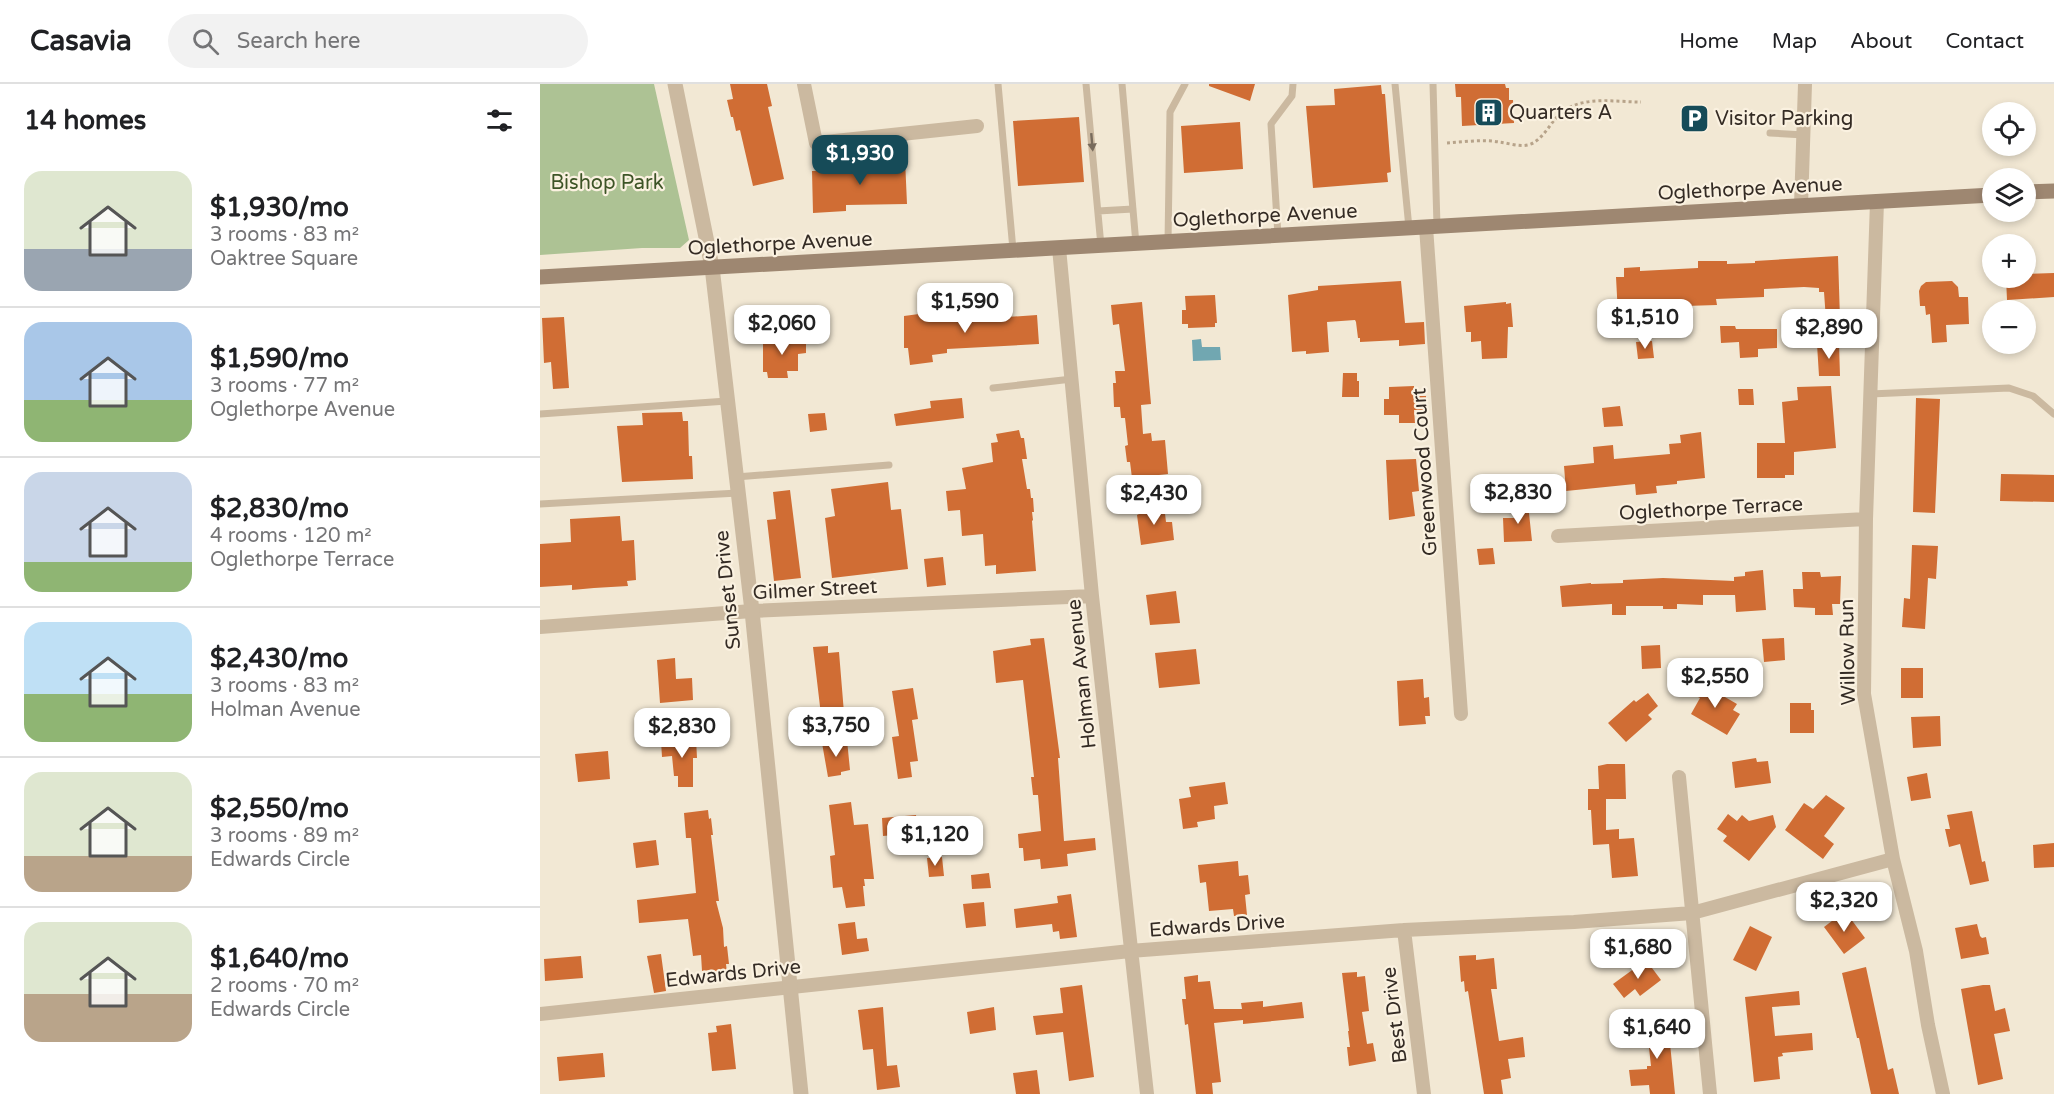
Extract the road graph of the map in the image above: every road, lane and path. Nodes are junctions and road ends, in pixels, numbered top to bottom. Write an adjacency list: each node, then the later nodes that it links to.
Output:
1 (675, 84): 31 (street, Sunset Drive)
2 (804, 84): 12 (street)
3 (998, 84): 30 (lane)
4 (1086, 84): 22 (lane, one-way to 22)
5 (1122, 84): 21 (lane)
6 (1185, 84): 26 (lane)
7 (1293, 84): 25 (lane)
8 (1395, 84): 24 (lane)
9 (1433, 84): 15 (lane)
10 (1805, 84): 14 (street)
11 (1641, 102): 15 (path)
12 (977, 126)
13 (1770, 133): 14 (lane)
14 (1804, 135): 20 (street)
15 (1434, 143): 23 (lane)
16 (2054, 190): 17 (main road)
17 (2036, 191)
18 (1982, 196): 19 (main road, Oglethorpe Avenue)
19 (1877, 202): 20 (main road, Oglethorpe Avenue); 35 (street, Willow Run)
20 (1801, 206): 23 (main road, Oglethorpe Avenue)
21 (1133, 209): 22 (lane); 27 (lane)
22 (1098, 211): 28 (lane)
23 (1431, 227): 24 (main road, Oglethorpe Avenue); 48 (street, Greenwood Court)
24 (1409, 228): 25 (main road, Oglethorpe Avenue)
25 (1278, 236): 26 (main road, Oglethorpe Avenue)
26 (1168, 242): 27 (main road, Oglethorpe Avenue)
27 (1136, 244): 28 (main road, Oglethorpe Avenue)
28 (1101, 246): 29 (main road, Oglethorpe Avenue)
29 (1059, 248): 30 (main road, Oglethorpe Avenue); 33 (street, Holman Avenue)
30 (1013, 250): 31 (main road, Oglethorpe Avenue)
31 (712, 267): 32 (main road, Oglethorpe Avenue); 36 (street, Sunset Drive)
32 (540, 277)
33 (1072, 379): 34 (lane); 45 (street, Holman Avenue)
34 (993, 388)
35 (1870, 394): 38 (lane); 43 (street, Willow Run)
36 (727, 400): 37 (lane); 40 (street, Sunset Drive)
37 (540, 414)
38 (2054, 414)
39 (889, 465): 40 (lane)
40 (736, 477): 41 (street, Sunset Drive)
41 (738, 494): 42 (lane); 46 (street, Sunset Drive)
42 (540, 504)
43 (1866, 519): 44 (street, Oglethorpe Terrace); 50 (street, Willow Run)
44 (1558, 536)
45 (1092, 596): 46 (street, Gilmer Street); 53 (street, Holman Avenue)
46 (752, 611): 47 (street, Gilmer Street); 54 (street, Sunset Drive)
47 (540, 627)
48 (1461, 714)
49 (1679, 777): 51 (street)
50 (1893, 859): 51 (street, Edwards Drive); 60 (street, Willow Run)
51 (1692, 913): 52 (street, Edwards Drive); 59 (street)
52 (1404, 930): 53 (street, Edwards Drive); 58 (street, Best Drive)
53 (1130, 951): 54 (street, Edwards Drive); 57 (street, Holman Avenue)
54 (790, 987): 55 (street, Edwards Drive); 56 (street, Sunset Drive)
55 (540, 1014)
56 (801, 1094)
57 (1147, 1094)
58 (1424, 1094)
59 (1710, 1094)
60 (1943, 1094)

